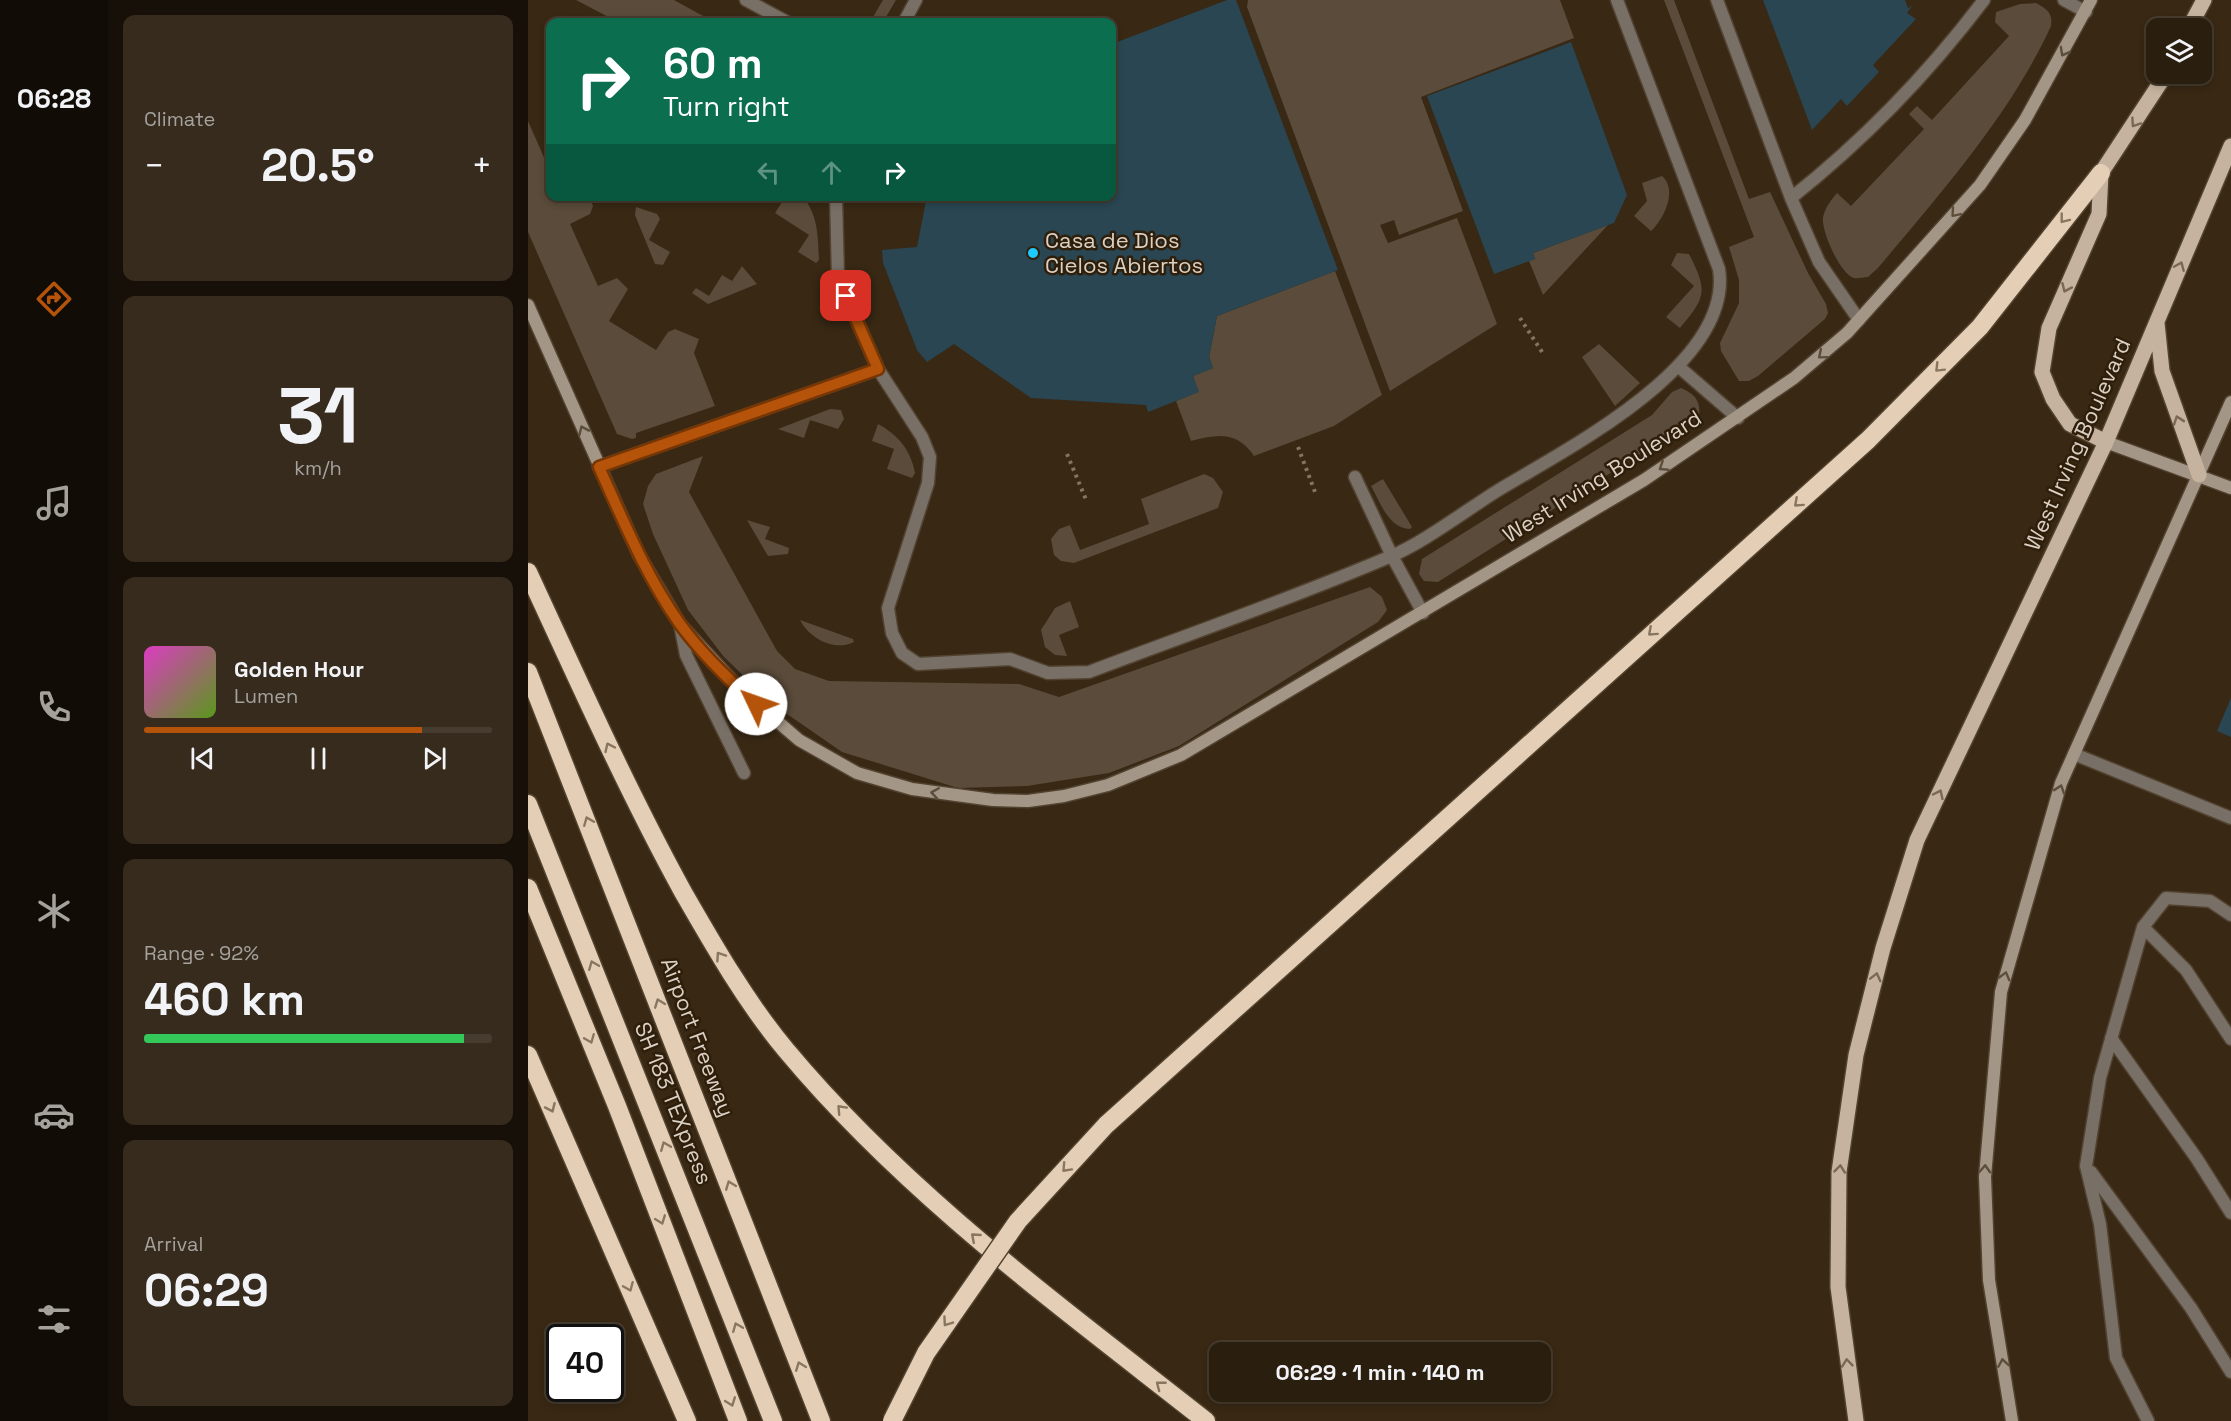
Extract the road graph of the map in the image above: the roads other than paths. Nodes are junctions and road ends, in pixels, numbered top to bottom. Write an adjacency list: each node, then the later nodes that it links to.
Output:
1 (746, 0): 10 (lane)
2 (916, 0): 11 (lane)
3 (1617, 0): 21 (lane)
4 (1717, 0): 16 (lane)
5 (1984, 0): 16 (lane)
6 (2064, 0): 9 (lane)
7 (2091, 0): 9 (street, West Irving Boulevard)
8 (2204, 0): 12 (main road)
9 (2086, 12): 19 (street, West Irving Boulevard, one-way to 19)
10 (780, 18)
11 (906, 18)
12 (2194, 18)
13 (2159, 84): 15 (main road, one-way to 15)
14 (2231, 146): 20 (main road, West Irving Boulevard, one-way to 14)
15 (2100, 173): 25 (main road, one-way to 25); 52 (highway, one-way to 52, bridge)
16 (1791, 198): 19 (lane)
17 (836, 201): 22 (lane)
18 (528, 305): 26 (street, West Irving Boulevard, one-way to 18)
19 (1859, 320): 24 (street, West Irving Boulevard, one-way to 24)
20 (2157, 320): 25 (main road, West Irving Boulevard); 27 (main road, one-way to 20)
21 (1679, 367): 24 (lane); 30 (lane)
22 (878, 369): 26 (lane); 30 (lane)
23 (2231, 402): 27 (street)
24 (1738, 418): 32 (street, West Irving Boulevard, one-way to 32)
25 (2106, 442): 27 (street); 54 (main road, West Irving Boulevard, one-way to 25)
26 (599, 467): 33 (street, West Irving Boulevard)
27 (2199, 475): 29 (street); 35 (street)
28 (1355, 477): 30 (lane)
29 (2231, 488)
30 (1392, 556): 32 (lane)
31 (528, 572): 53 (highway, one-way to 31)
32 (1423, 613): 33 (street, West Irving Boulevard, one-way to 33)
33 (680, 624): 36 (lane)
34 (528, 672): 51 (highway, Airport Freeway, one-way to 34)
35 (2074, 754): 38 (lane); 55 (street, one-way to 35)
36 (744, 773)
37 (528, 804): 50 (highway, SH 183 TEXpress, one-way to 37)
38 (2231, 818)
39 (528, 888): 49 (highway, one-way to 49)
40 (2231, 915): 41 (lane)
41 (2143, 927): 42 (lane); 43 (lane)
42 (2111, 1038): 45 (lane); 46 (lane)
43 (2231, 1039)
44 (528, 1055): 48 (highway, one-way to 48)
45 (2086, 1166): 47 (lane); 56 (lane)
46 (2231, 1213)
47 (2231, 1372)
48 (687, 1421)
49 (738, 1421)
50 (773, 1421)
51 (821, 1421)
52 (892, 1421)
53 (1206, 1421)
54 (1856, 1421)
55 (2012, 1421)
56 (2148, 1421)

